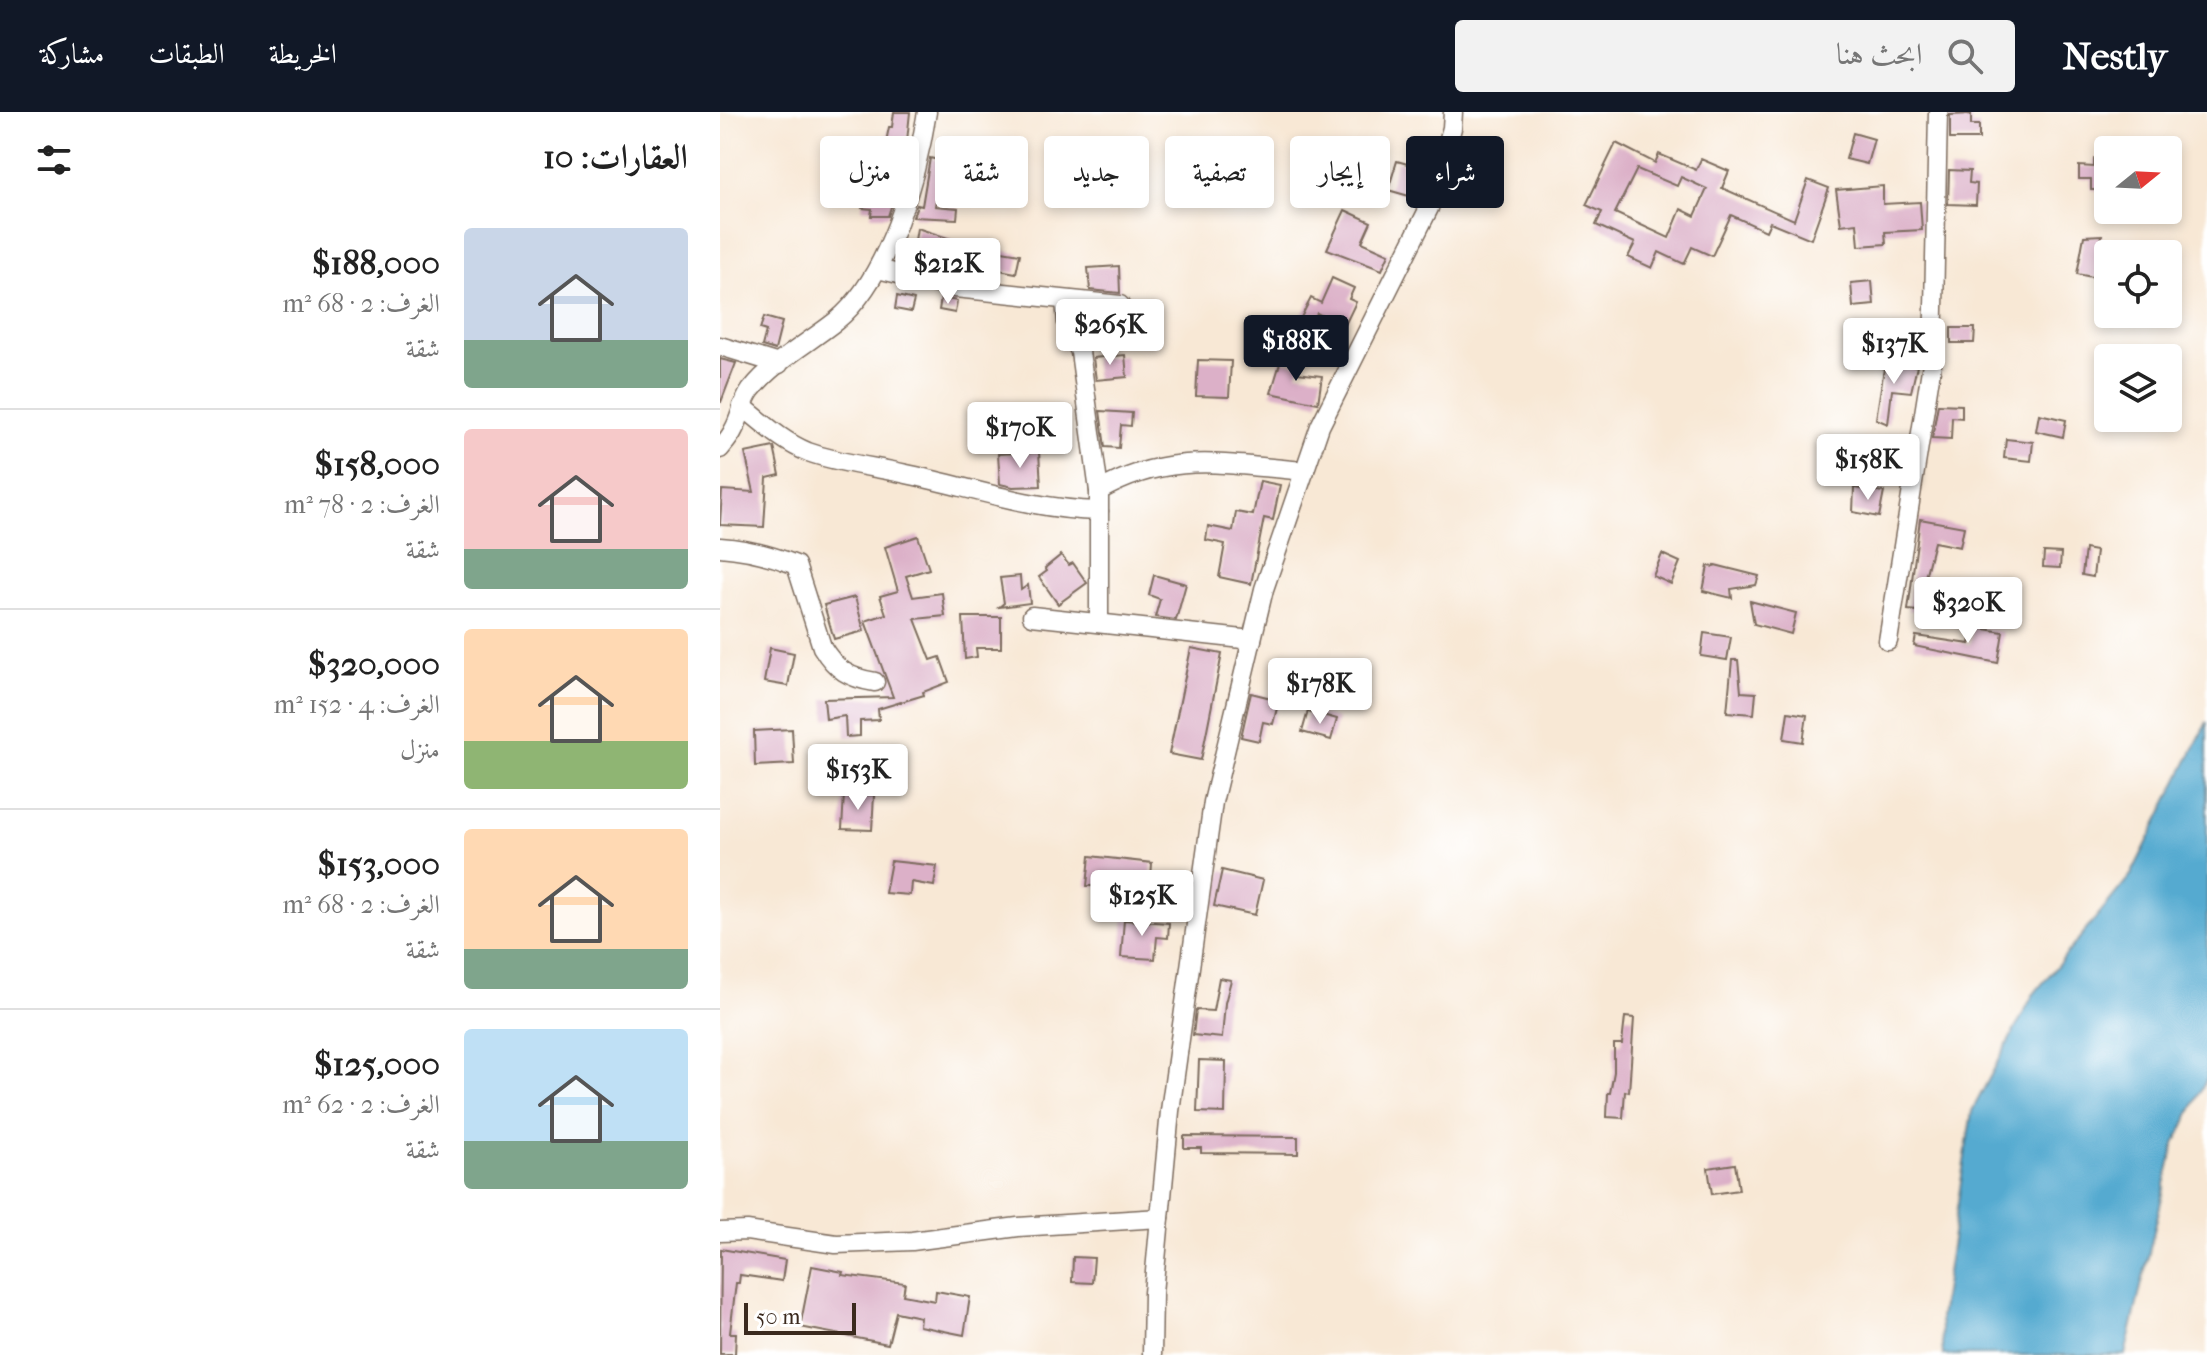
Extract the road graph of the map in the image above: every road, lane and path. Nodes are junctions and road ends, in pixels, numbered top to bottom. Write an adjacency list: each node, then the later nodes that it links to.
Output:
1 (927, 112): 4 (street)
2 (1453, 112): 11 (street)
3 (1938, 112): 18 (street)
4 (878, 269): 5 (street); 8 (street)
5 (1065, 300): 6 (street); 12 (street)
6 (1120, 305)
7 (720, 346): 8 (street)
8 (779, 364): 9 (street)
9 (742, 406): 10 (street); 13 (street)
10 (720, 449)
11 (1305, 471): 12 (street); 17 (street)
12 (1099, 491): 13 (street)
13 (1099, 511): 16 (street)
14 (720, 547): 19 (street)
15 (1032, 616): 16 (street)
16 (1099, 623): 17 (street)
17 (1252, 640): 20 (street)
18 (1888, 641)
19 (875, 682)
20 (1160, 1218): 21 (street); 22 (street)
21 (720, 1232)
22 (1152, 1355)

